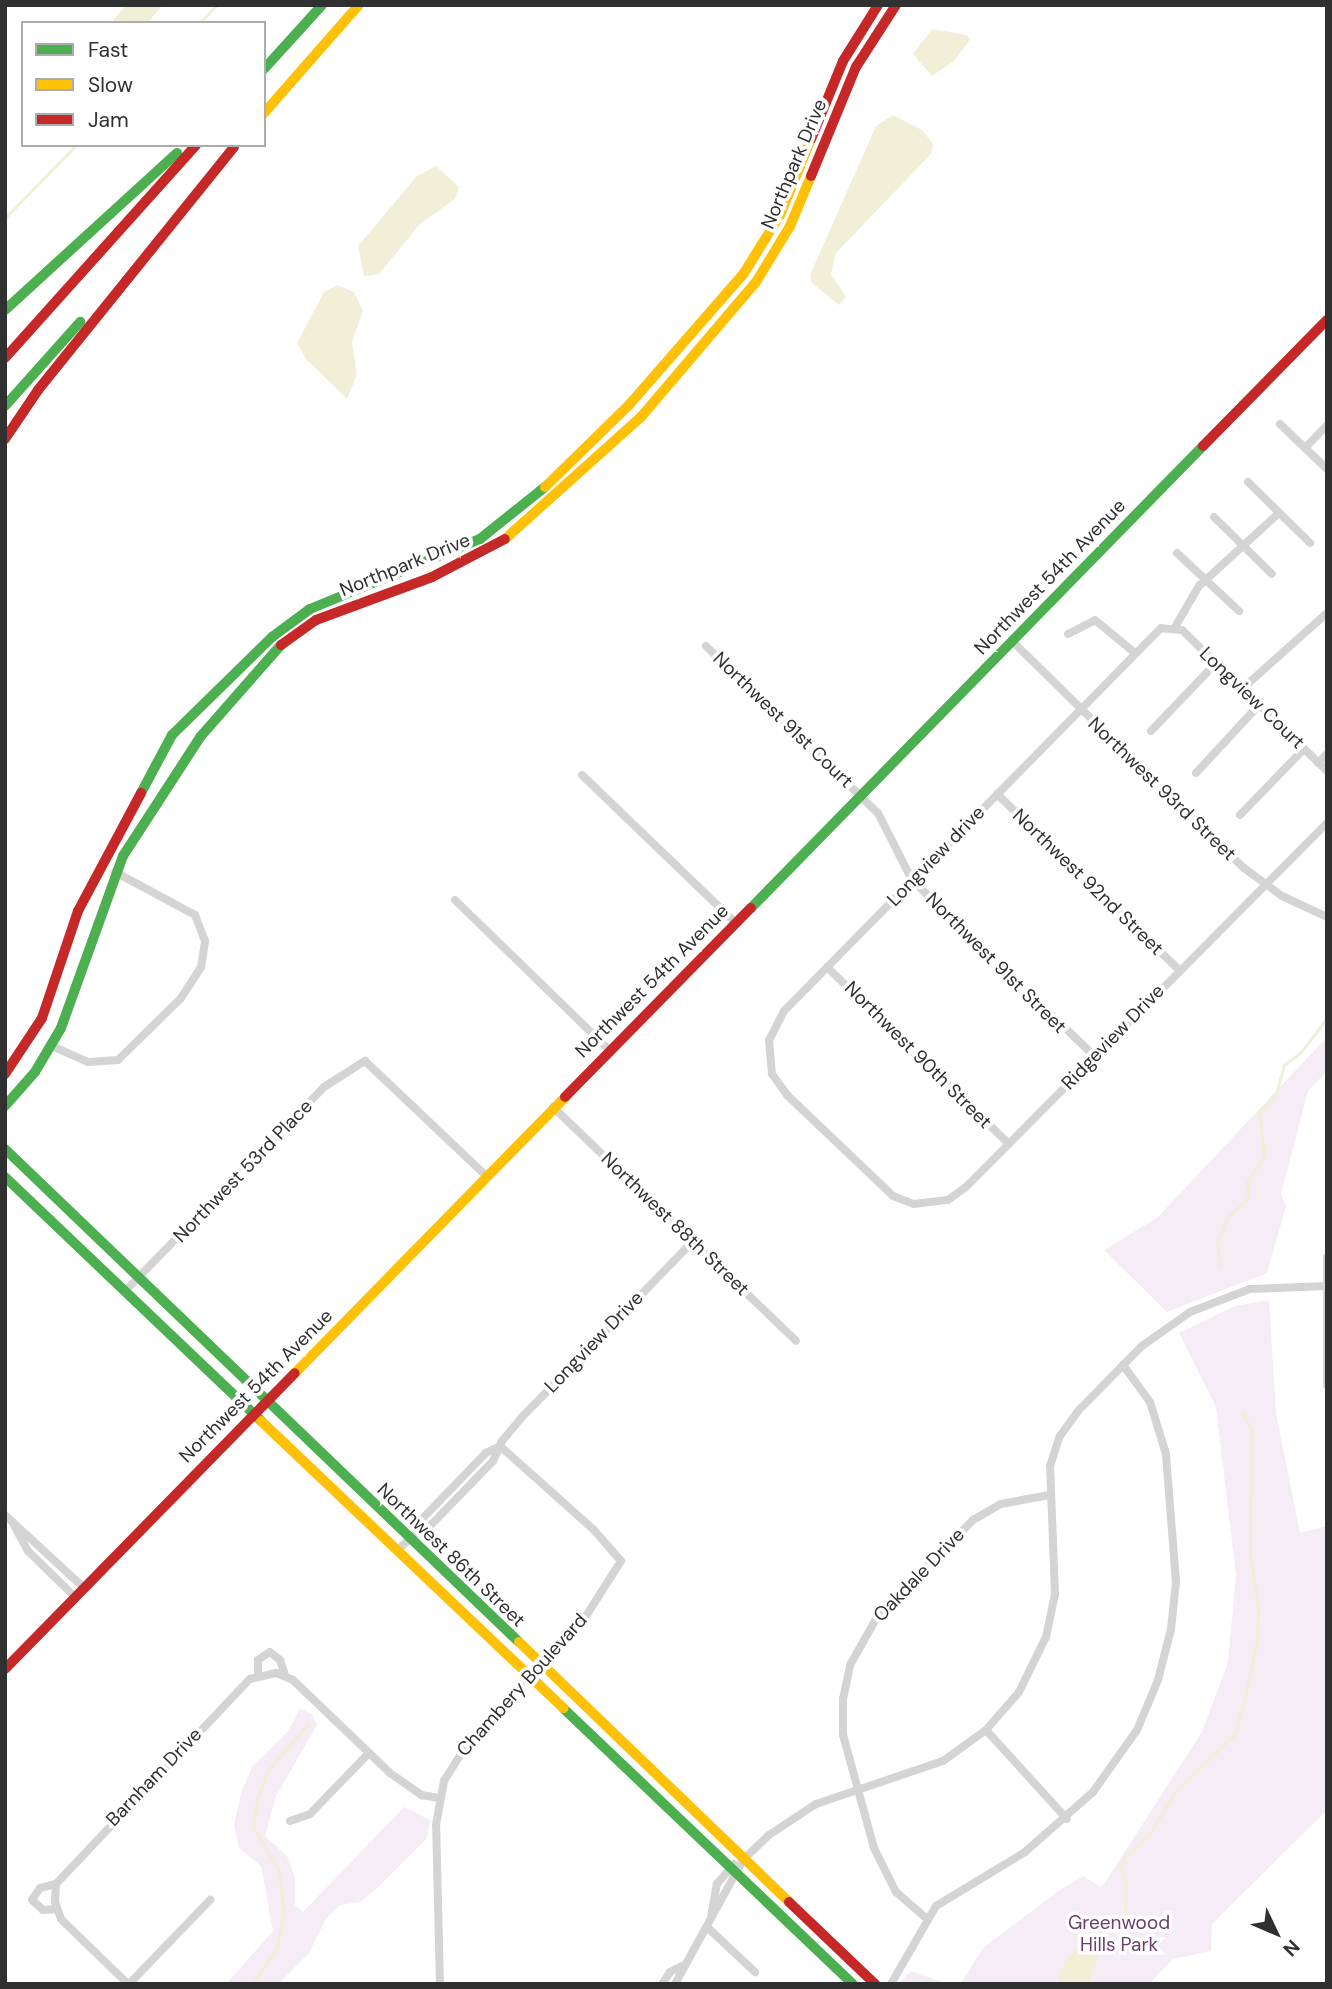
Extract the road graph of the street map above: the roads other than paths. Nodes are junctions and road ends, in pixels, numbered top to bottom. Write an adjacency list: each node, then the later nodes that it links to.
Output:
1 (322, 5): 5 (main road)
2 (359, 5): 6 (main road)
3 (878, 5): 11 (main road, Northpark Drive)
4 (896, 5): 12 (main road, Northpark Drive)
5 (266, 67)
6 (266, 111)
7 (184, 147): 13 (main road)
8 (194, 147): 15 (main road)
9 (234, 147): 16 (main road)
10 (234, 147): 19 (main road)
11 (744, 273): 12 (street); 63 (main road, Northpark Drive)
12 (756, 282): 52 (main road, Northpark Drive)
13 (5, 310)
14 (1326, 322): 34 (main road, Northwest 54th Avenue)
15 (5, 358)
16 (5, 406)
17 (1280, 424): 20 (street)
18 (1327, 425): 20 (street)
19 (5, 439)
20 (1305, 448): 21 (street)
21 (1327, 469)
22 (1248, 482): 23 (street)
23 (1279, 513): 25 (street); 26 (street)
24 (1214, 517): 26 (street)
25 (1310, 544)
26 (1245, 547): 28 (street); 29 (street)
27 (1177, 553): 29 (street)
28 (1272, 574)
29 (1206, 580): 30 (street); 32 (street)
30 (1239, 611)
31 (1327, 613): 38 (street, Longview Court)
32 (1175, 627): 36 (street, Longview drive); 37 (street, Longview Court)
33 (1068, 634): 36 (street)
34 (1012, 641): 40 (street, Northwest 93rd Street); 48 (main road, Northwest 54th Avenue)
35 (706, 646): 48 (street, Northwest 91st Court)
36 (1135, 653): 40 (street, Longview drive)
37 (1216, 663): 38 (street, Longview Court); 41 (street, Longview Court)
38 (1242, 689): 39 (street, Longview Court)
39 (1259, 705): 42 (street, Longview Court); 46 (street, Longview Court)
40 (1080, 709): 49 (street, Longview drive); 54 (street, Northwest 93rd Street)
41 (1151, 731)
42 (1304, 749): 44 (street, Longview Court); 50 (street, Longview Court)
43 (1327, 754): 44 (street, Longview Court)
44 (1318, 763): 45 (street, Longview Court)
45 (1327, 771)
46 (1196, 773)
47 (582, 775): 57 (street)
48 (860, 794): 53 (street, Northwest 91st Street); 57 (main road, Northwest 54th Avenue)
49 (997, 794): 53 (street, Longview drive); 59 (street, Northwest 92nd Street)
50 (1240, 815)
51 (1327, 823): 54 (street, Ridgeview Drive)
52 (115, 872): 60 (main road, Northpark Drive); 60 (street)
53 (912, 880): 58 (street, Longview drive); 62 (street, Northwest 91st Street)
54 (1264, 884): 56 (street, Northwest 93rd Street); 59 (street, Ridgeview Drive)
55 (455, 900): 61 (street)
56 (1327, 917)
57 (735, 922): 61 (main road, Northwest 54th Avenue)
58 (827, 967): 66 (street, Northwest 90th Street); 70 (street, Longview drive)
59 (1179, 970): 62 (street, Ridgeview Drive)
60 (52, 1046): 64 (main road, Northpark Drive)
61 (609, 1050): 65 (main road, Northwest 54th Avenue)
62 (1094, 1056): 66 (street, Ridgeview Drive)
63 (5, 1074)
64 (5, 1106)
65 (553, 1107): 68 (main road, Northwest 54th Avenue); 71 (street, Northwest 88th Street)
66 (1009, 1143): 70 (street, Ridgeview Drive)
67 (5, 1149): 73 (main road, Northwest 86th Street)
68 (486, 1176): 73 (street, Northwest 53rd Place); 79 (main road, Northwest 54th Avenue)
69 (5, 1177): 75 (main road, Northwest 86th Street)
70 (883, 1188)
71 (692, 1241): 76 (street, Northwest 88th Street); 81 (street, Longview Drive)
72 (1327, 1256): 74 (street)
73 (139, 1279): 75 (street, Northwest 53rd Place); 79 (main road, Northwest 86th Street)
74 (1326, 1286): 77 (street); 78 (street)
75 (127, 1289): 80 (main road, Northwest 86th Street)
76 (796, 1341)
77 (1123, 1365): 82 (street); 98 (street)
78 (1327, 1385)
79 (266, 1401): 80 (main road, Northwest 54th Avenue); 85 (main road, Northwest 86th Street)
80 (254, 1412): 86 (main road, Northwest 86th Street); 87 (main road, Northwest 54th Avenue)
81 (500, 1446): 85 (street, Longview Drive); 89 (street, Chambery Boulevard)
82 (1049, 1495): 94 (street); 96 (street, Oakdale Drive)
83 (5, 1515): 84 (street)
84 (13, 1522): 87 (street); 88 (street)
85 (410, 1539): 86 (street, Longview Drive); 89 (main road, Northwest 86th Street)
86 (398, 1550): 93 (main road, Northwest 86th Street)
87 (84, 1588): 88 (main road, Northwest 54th Avenue)
88 (75, 1597): 90 (main road, Northwest 54th Avenue)
89 (542, 1666): 93 (street, Chambery Boulevard); 100 (main road, Northwest 86th Street)
90 (5, 1669)
91 (258, 1675): 92 (street); 92 (street); 102 (street, Barnham Drive)
92 (285, 1675): 95 (street)
93 (531, 1677): 97 (street, Chambery Boulevard); 101 (main road, Northwest 86th Street)
94 (986, 1730): 96 (street); 98 (street)
95 (369, 1753): 97 (street); 99 (street)
96 (857, 1791): 100 (street); 105 (street, Oakdale Drive)
97 (439, 1798): 110 (street, Chambery Boulevard)
98 (1067, 1819): 105 (street)
99 (290, 1821)
100 (743, 1860): 101 (street); 114 (main road, Northwest 86th Street)
101 (734, 1868): 106 (street); 113 (main road, Northwest 86th Street)
102 (56, 1884): 104 (street); 104 (street)
103 (210, 1900): 109 (street)
104 (57, 1909): 109 (street)
105 (926, 1918): 115 (street)
106 (709, 1922): 107 (street); 108 (street)
107 (682, 1966): 111 (street); 112 (street)
108 (755, 1972)
109 (128, 1984)
110 (440, 1984)
111 (662, 1984)
112 (675, 1984)
113 (853, 1984)
114 (874, 1984)
115 (891, 1984)

